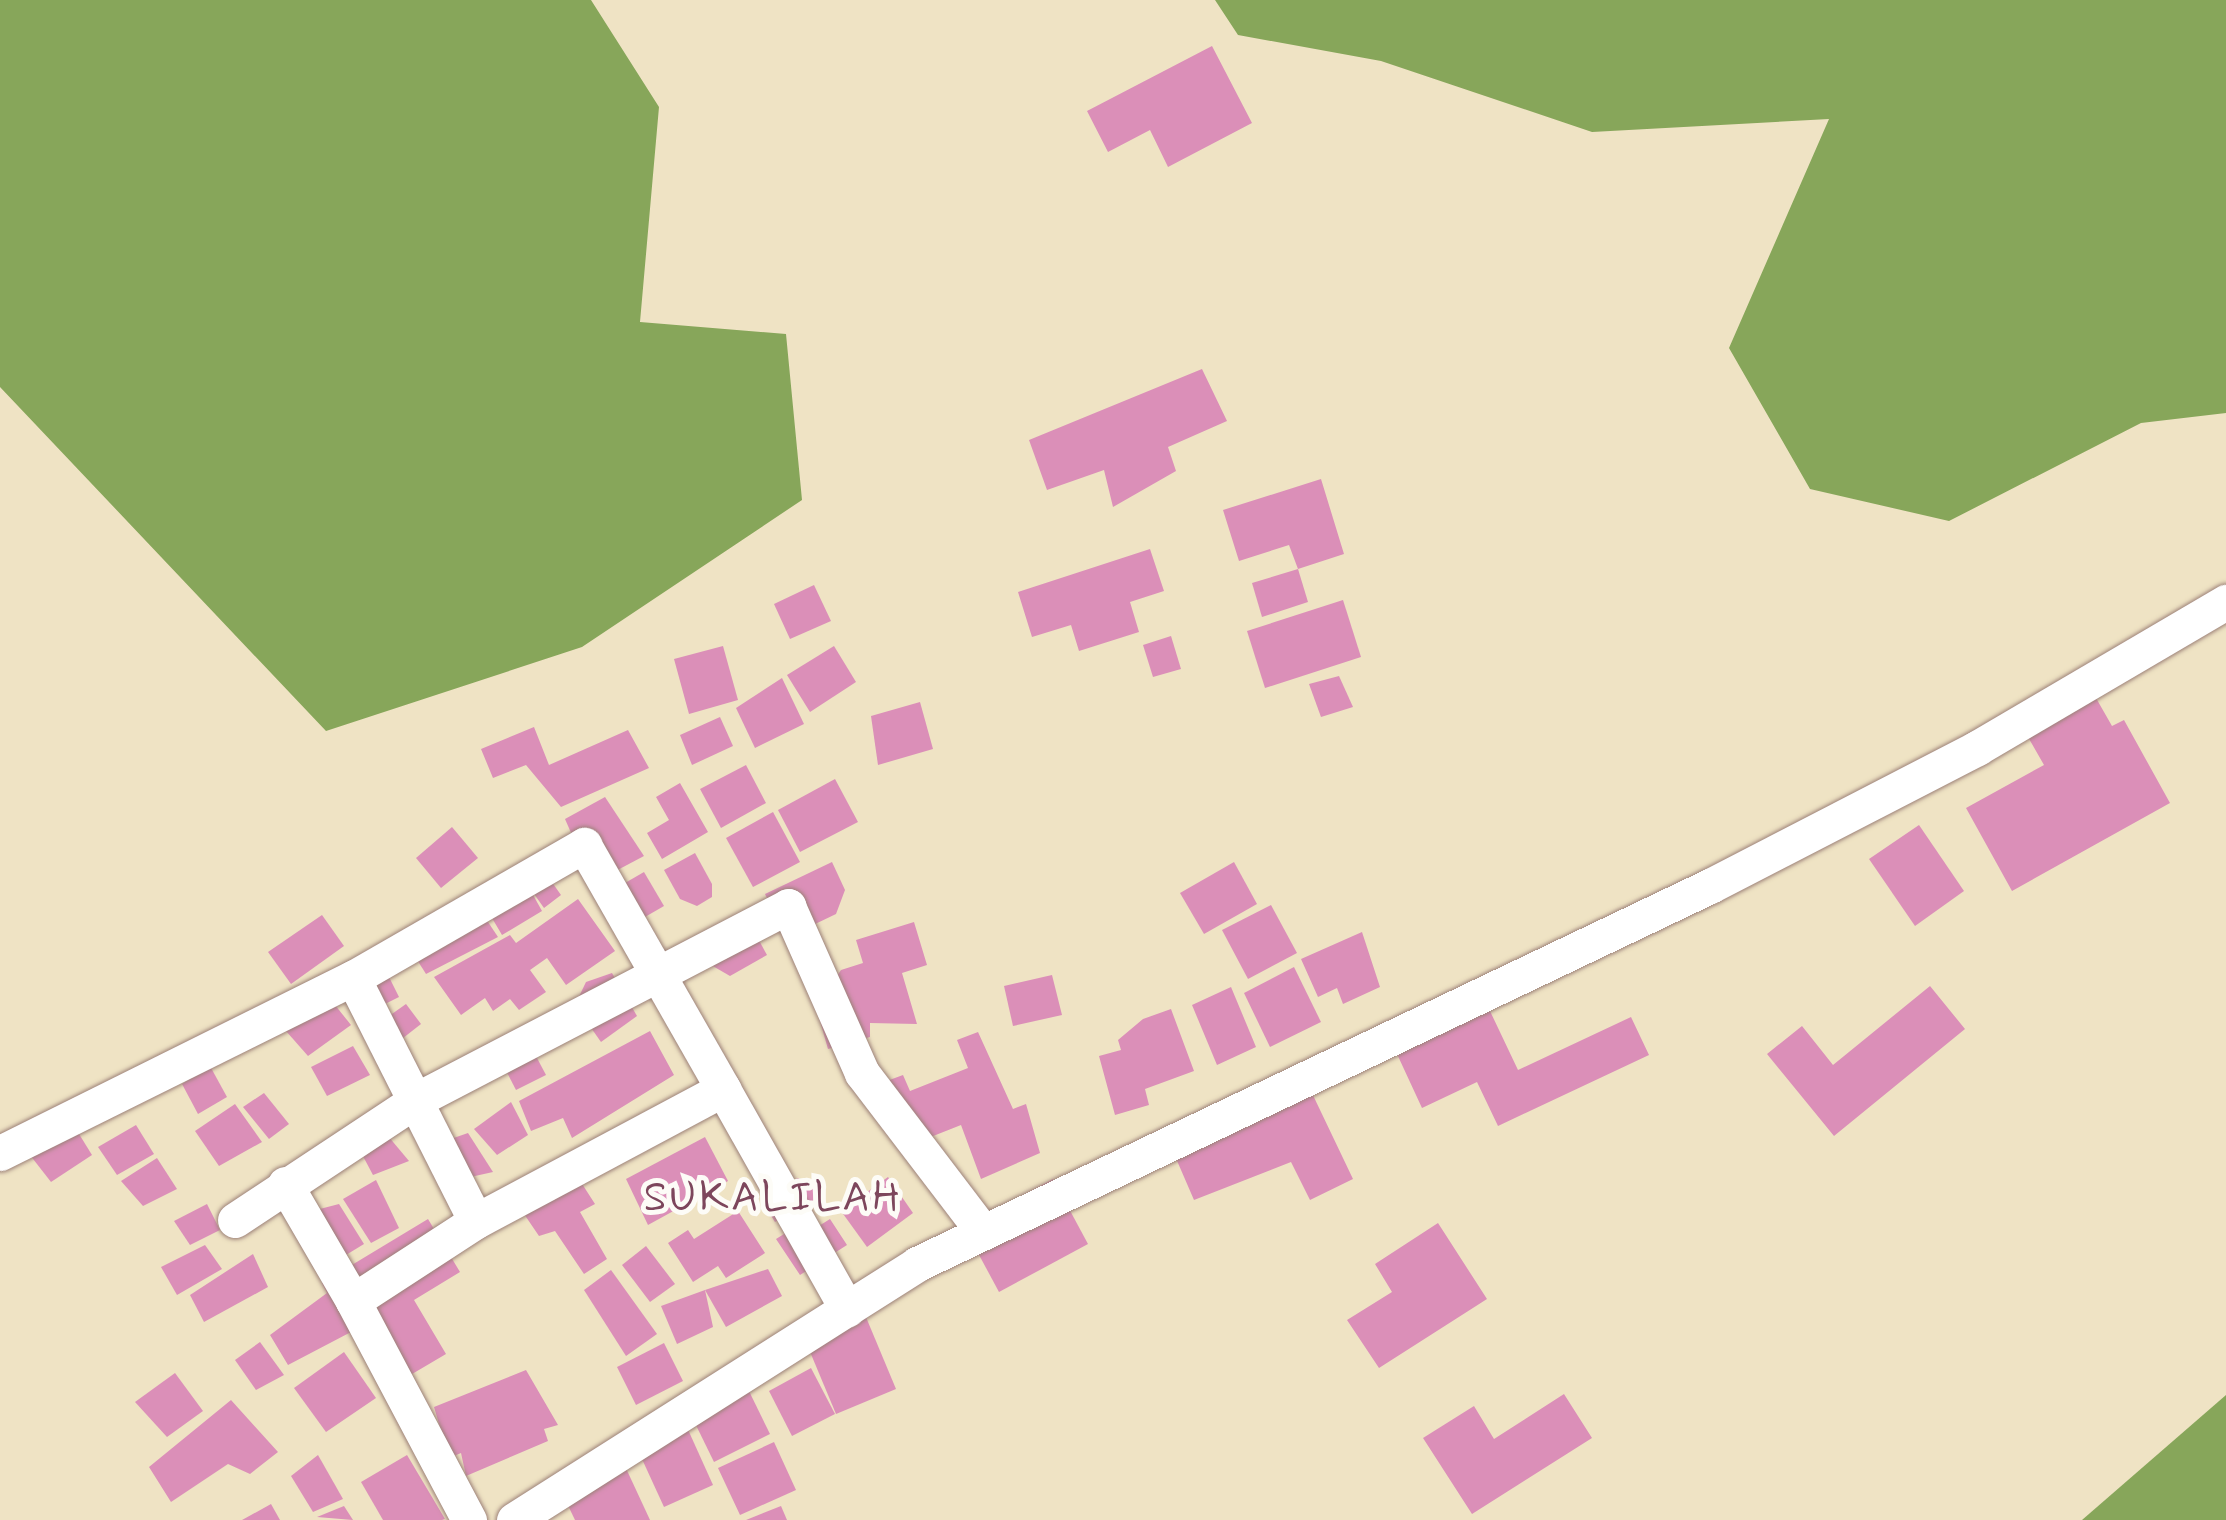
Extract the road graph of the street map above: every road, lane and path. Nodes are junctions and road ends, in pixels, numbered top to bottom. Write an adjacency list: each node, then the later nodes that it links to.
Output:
1 (2226, 602): 10 (street)
2 (662, 969): 3 (street); 4 (street); 5 (street); 10 (street)
3 (354, 978): 5 (street); 6 (street)
4 (724, 1089): 9 (street); 12 (street)
5 (416, 1100): 7 (street); 9 (street)
6 (0, 1153)
7 (285, 1184): 8 (street); 11 (street)
8 (235, 1220)
9 (476, 1222): 11 (street)
10 (983, 1232): 12 (street)
11 (353, 1301): 13 (street)
12 (847, 1309): 14 (street)
13 (469, 1520)
14 (514, 1520)

